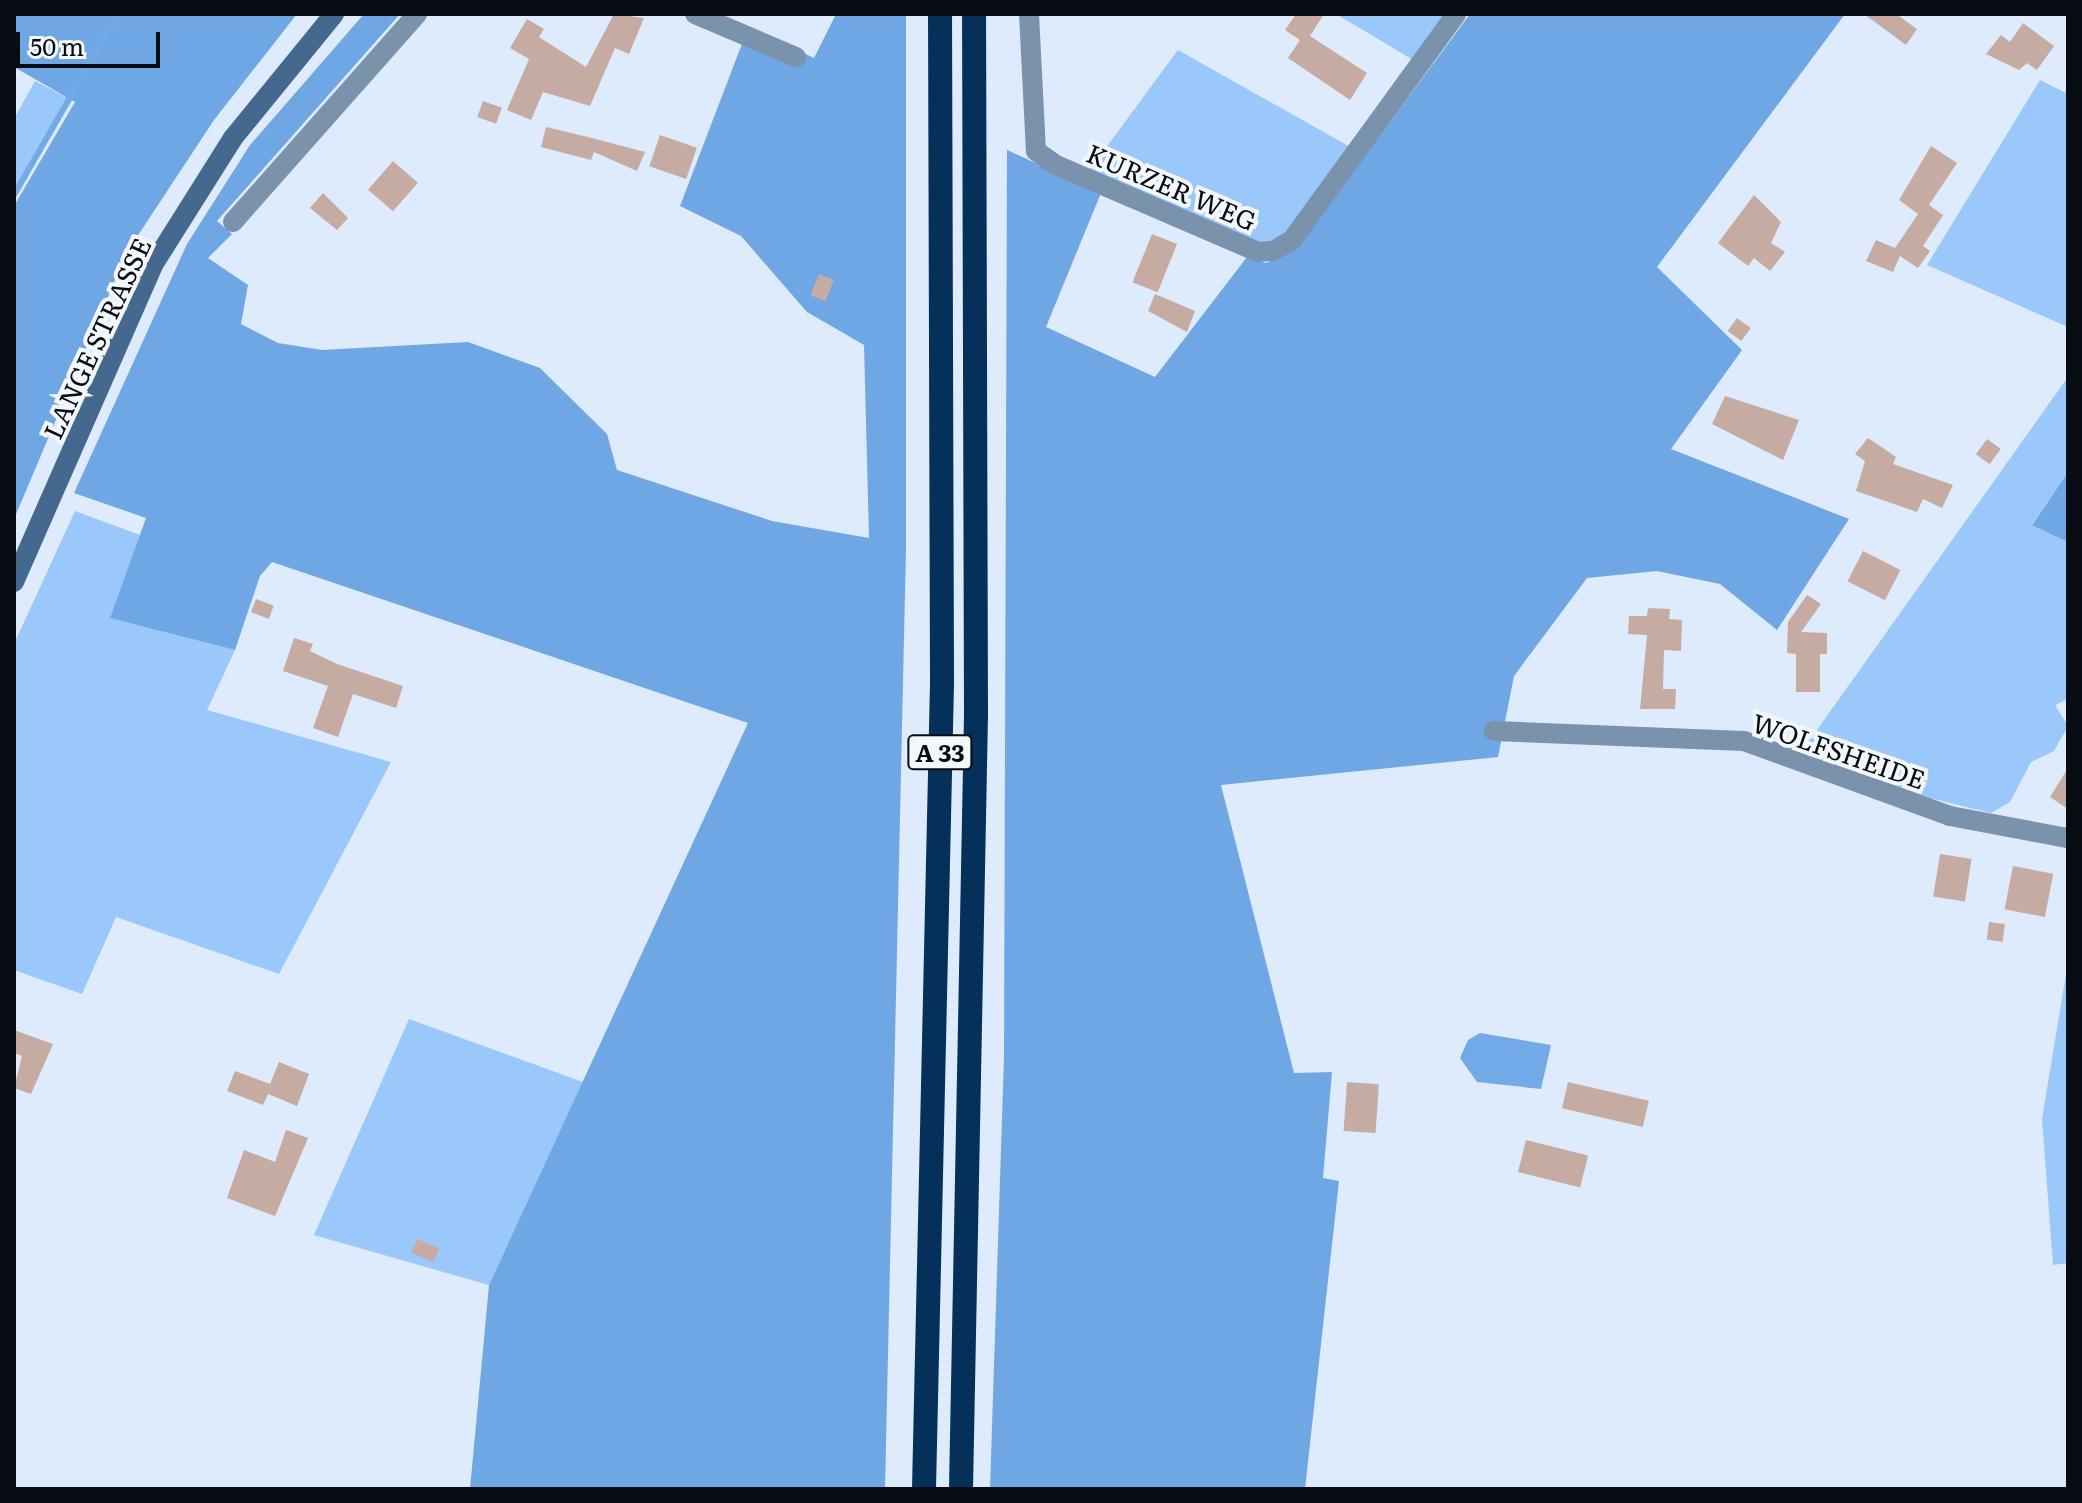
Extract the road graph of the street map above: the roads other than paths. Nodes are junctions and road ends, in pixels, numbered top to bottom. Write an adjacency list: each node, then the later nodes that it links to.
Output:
1 (334, 14): 10 (street, LANGE STRASSE)
2 (417, 14): 9 (street)
3 (695, 14): 8 (street)
4 (940, 14): 13 (highway, A 33)
5 (974, 14): 14 (highway, A 33)
6 (1029, 14): 7 (street, KURZER WEG)
7 (1456, 14)
8 (796, 57)
9 (233, 222)
10 (14, 582)
11 (1494, 731): 12 (street, WOLFSHEIDE)
12 (2068, 838)
13 (924, 1489)
14 (961, 1489)

